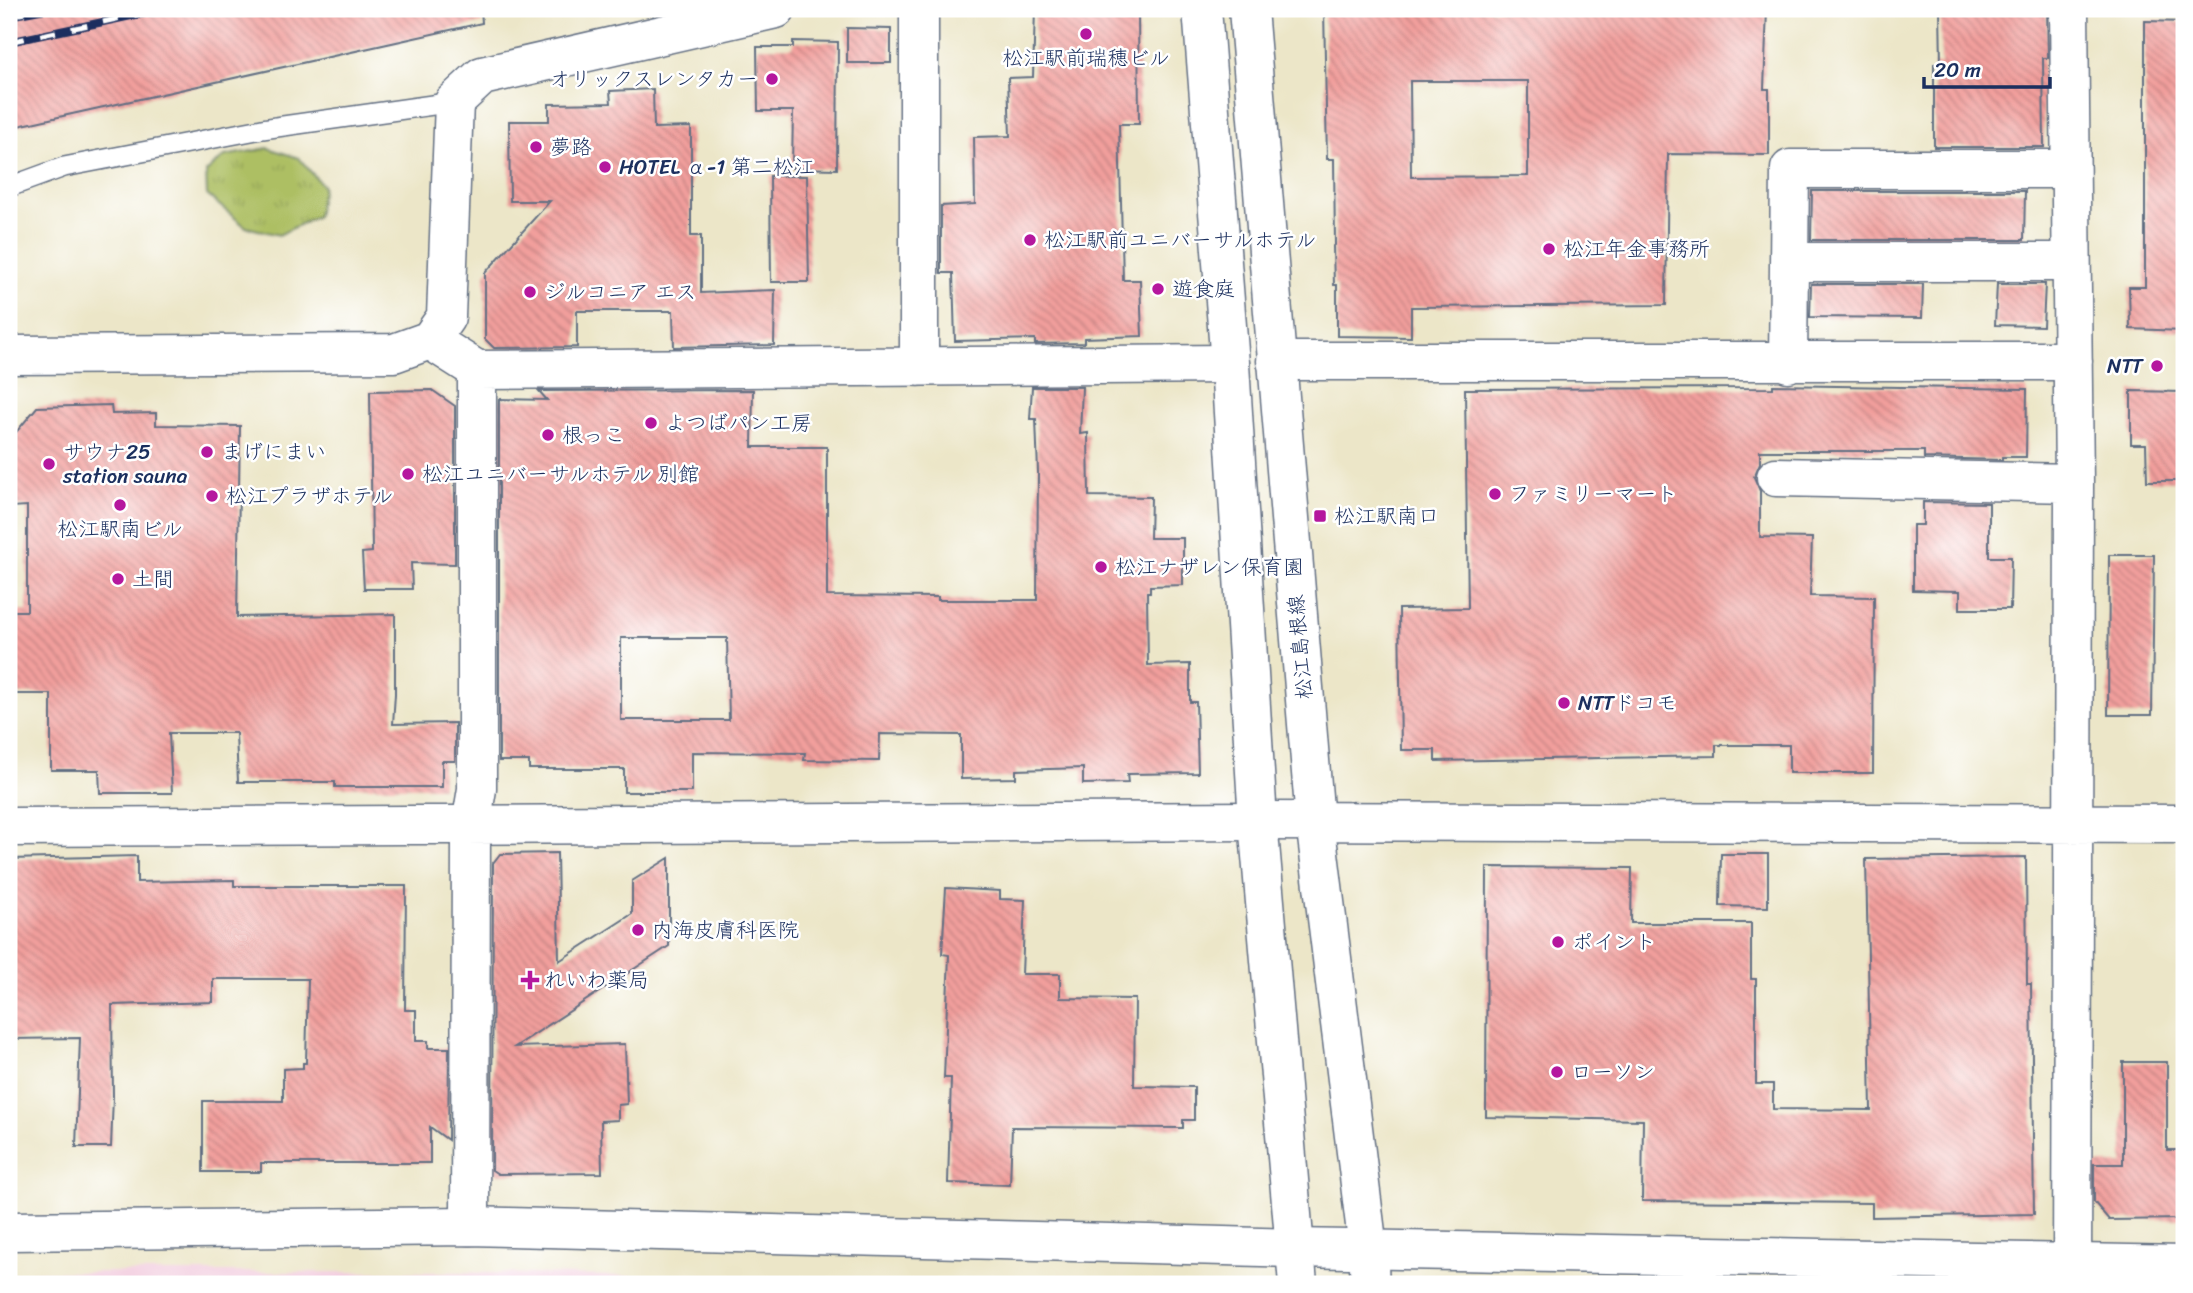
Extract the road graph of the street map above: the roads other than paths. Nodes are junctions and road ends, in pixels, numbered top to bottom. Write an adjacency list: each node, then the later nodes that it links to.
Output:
1 (776, 9): 6 (street)
2 (919, 9): 17 (street)
3 (1202, 9): 16 (street)
4 (1248, 9): 13 (street, 松江島根線)
5 (2069, 9): 7 (street)
6 (454, 102): 8 (lane); 11 (street)
7 (2070, 169): 9 (street); 10 (street)
8 (9, 187)
9 (1789, 262): 10 (street); 15 (street)
10 (2071, 262): 14 (street)
11 (430, 340): 12 (street); 18 (street)
12 (9, 355)
13 (1276, 361): 15 (street); 22 (street, 松江島根線)
14 (2073, 361): 15 (street); 20 (street)
15 (1787, 363)
16 (1230, 364): 17 (street); 21 (street)
17 (919, 367): 18 (street)
18 (477, 370): 25 (street)
19 (1776, 477): 20 (street)
20 (2074, 483): 23 (street)
21 (1258, 821): 22 (street); 25 (street); 30 (street)
22 (1315, 821): 23 (street); 31 (street, 松江島根線)
23 (2074, 824): 24 (street); 32 (street)
24 (2184, 824)
25 (471, 825): 26 (street); 27 (street)
26 (9, 827)
27 (470, 1226): 28 (street); 30 (street)
28 (9, 1231)
29 (2184, 1265): 32 (street)
30 (1296, 1266): 31 (street)
31 (1369, 1267): 32 (street)
32 (2072, 1274)

